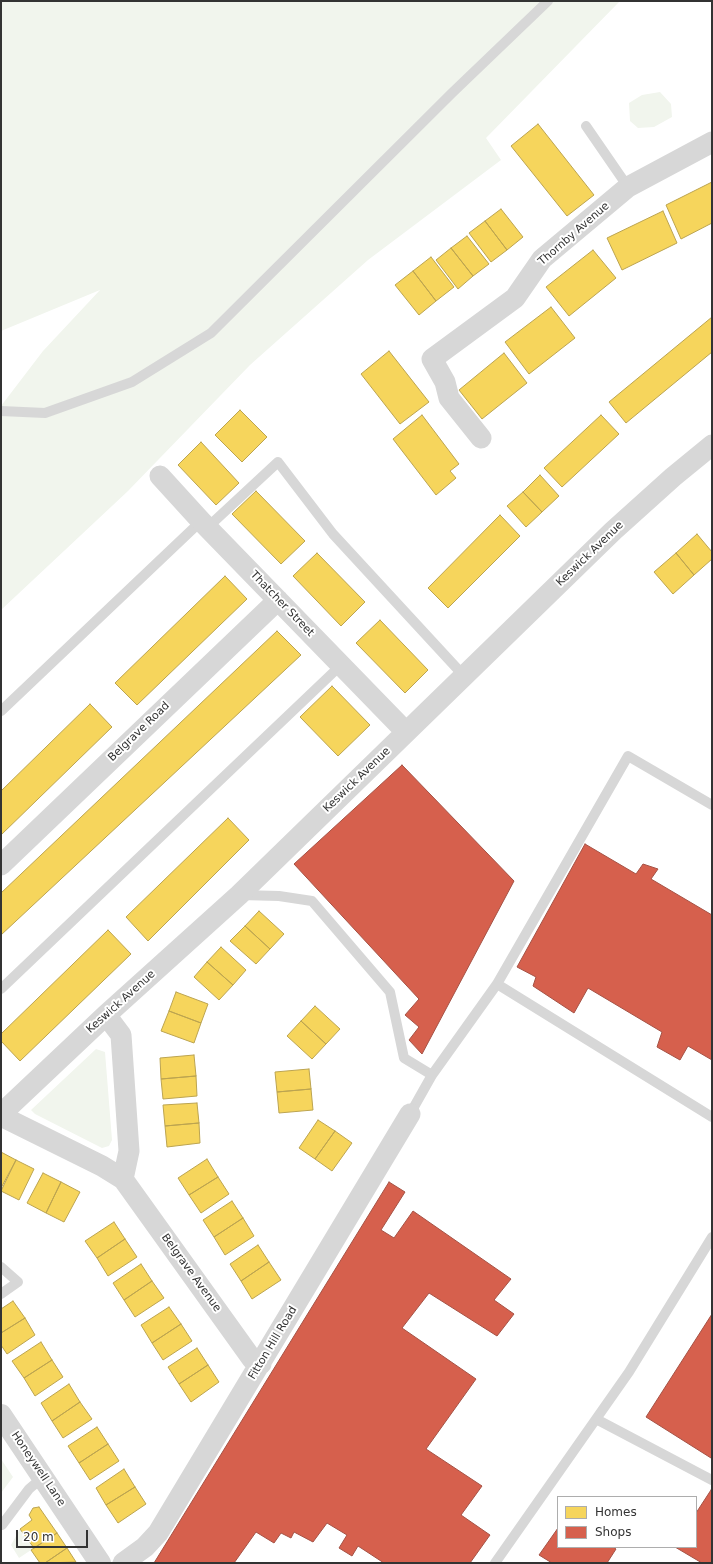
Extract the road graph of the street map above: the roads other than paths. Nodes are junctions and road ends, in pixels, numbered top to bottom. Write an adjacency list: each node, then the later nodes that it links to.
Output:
1 (548, 1): 5 (lane)
2 (586, 126): 4 (lane)
3 (712, 142): 4 (street, Thornby Avenue)
4 (628, 187): 6 (street, Thornby Avenue)
5 (1, 411)
6 (481, 438)
7 (712, 445): 12 (street, Keswick Avenue)
8 (160, 476): 9 (street, Thatcher Street)
9 (204, 524): 10 (street, Thatcher Street); 12 (lane); 13 (lane)
10 (278, 600): 11 (street, Thatcher Street); 16 (street, Belgrave Road)
11 (341, 665): 14 (street, Thatcher Street); 19 (lane)
12 (464, 676): 14 (street, Keswick Avenue)
13 (1, 711)
14 (406, 732): 17 (street, Keswick Avenue)
15 (712, 805): 18 (lane)
16 (1, 865)
17 (239, 895): 20 (street, Keswick Avenue); 21 (lane)
18 (497, 984): 21 (lane); 24 (lane)
19 (1, 990)
20 (106, 1015): 23 (street, Keswick Avenue); 25 (street)
21 (432, 1075): 22 (lane)
22 (410, 1114): 29 (street, Fitton Hill Road)
23 (1, 1115): 25 (street, Belgrave Avenue)
24 (712, 1118)
25 (123, 1179): 29 (street, Belgrave Avenue)
26 (712, 1237): 31 (lane)
27 (1, 1267): 28 (lane)
28 (1, 1294)
29 (261, 1364): 36 (street, Fitton Hill Road)
30 (1, 1415): 32 (street, Honeywell Lane)
31 (596, 1419): 33 (lane); 37 (lane)
32 (43, 1477): 34 (lane); 35 (street, Honeywell Lane)
33 (712, 1480)
34 (2, 1525)
35 (100, 1563)
36 (123, 1563)
37 (496, 1563)

